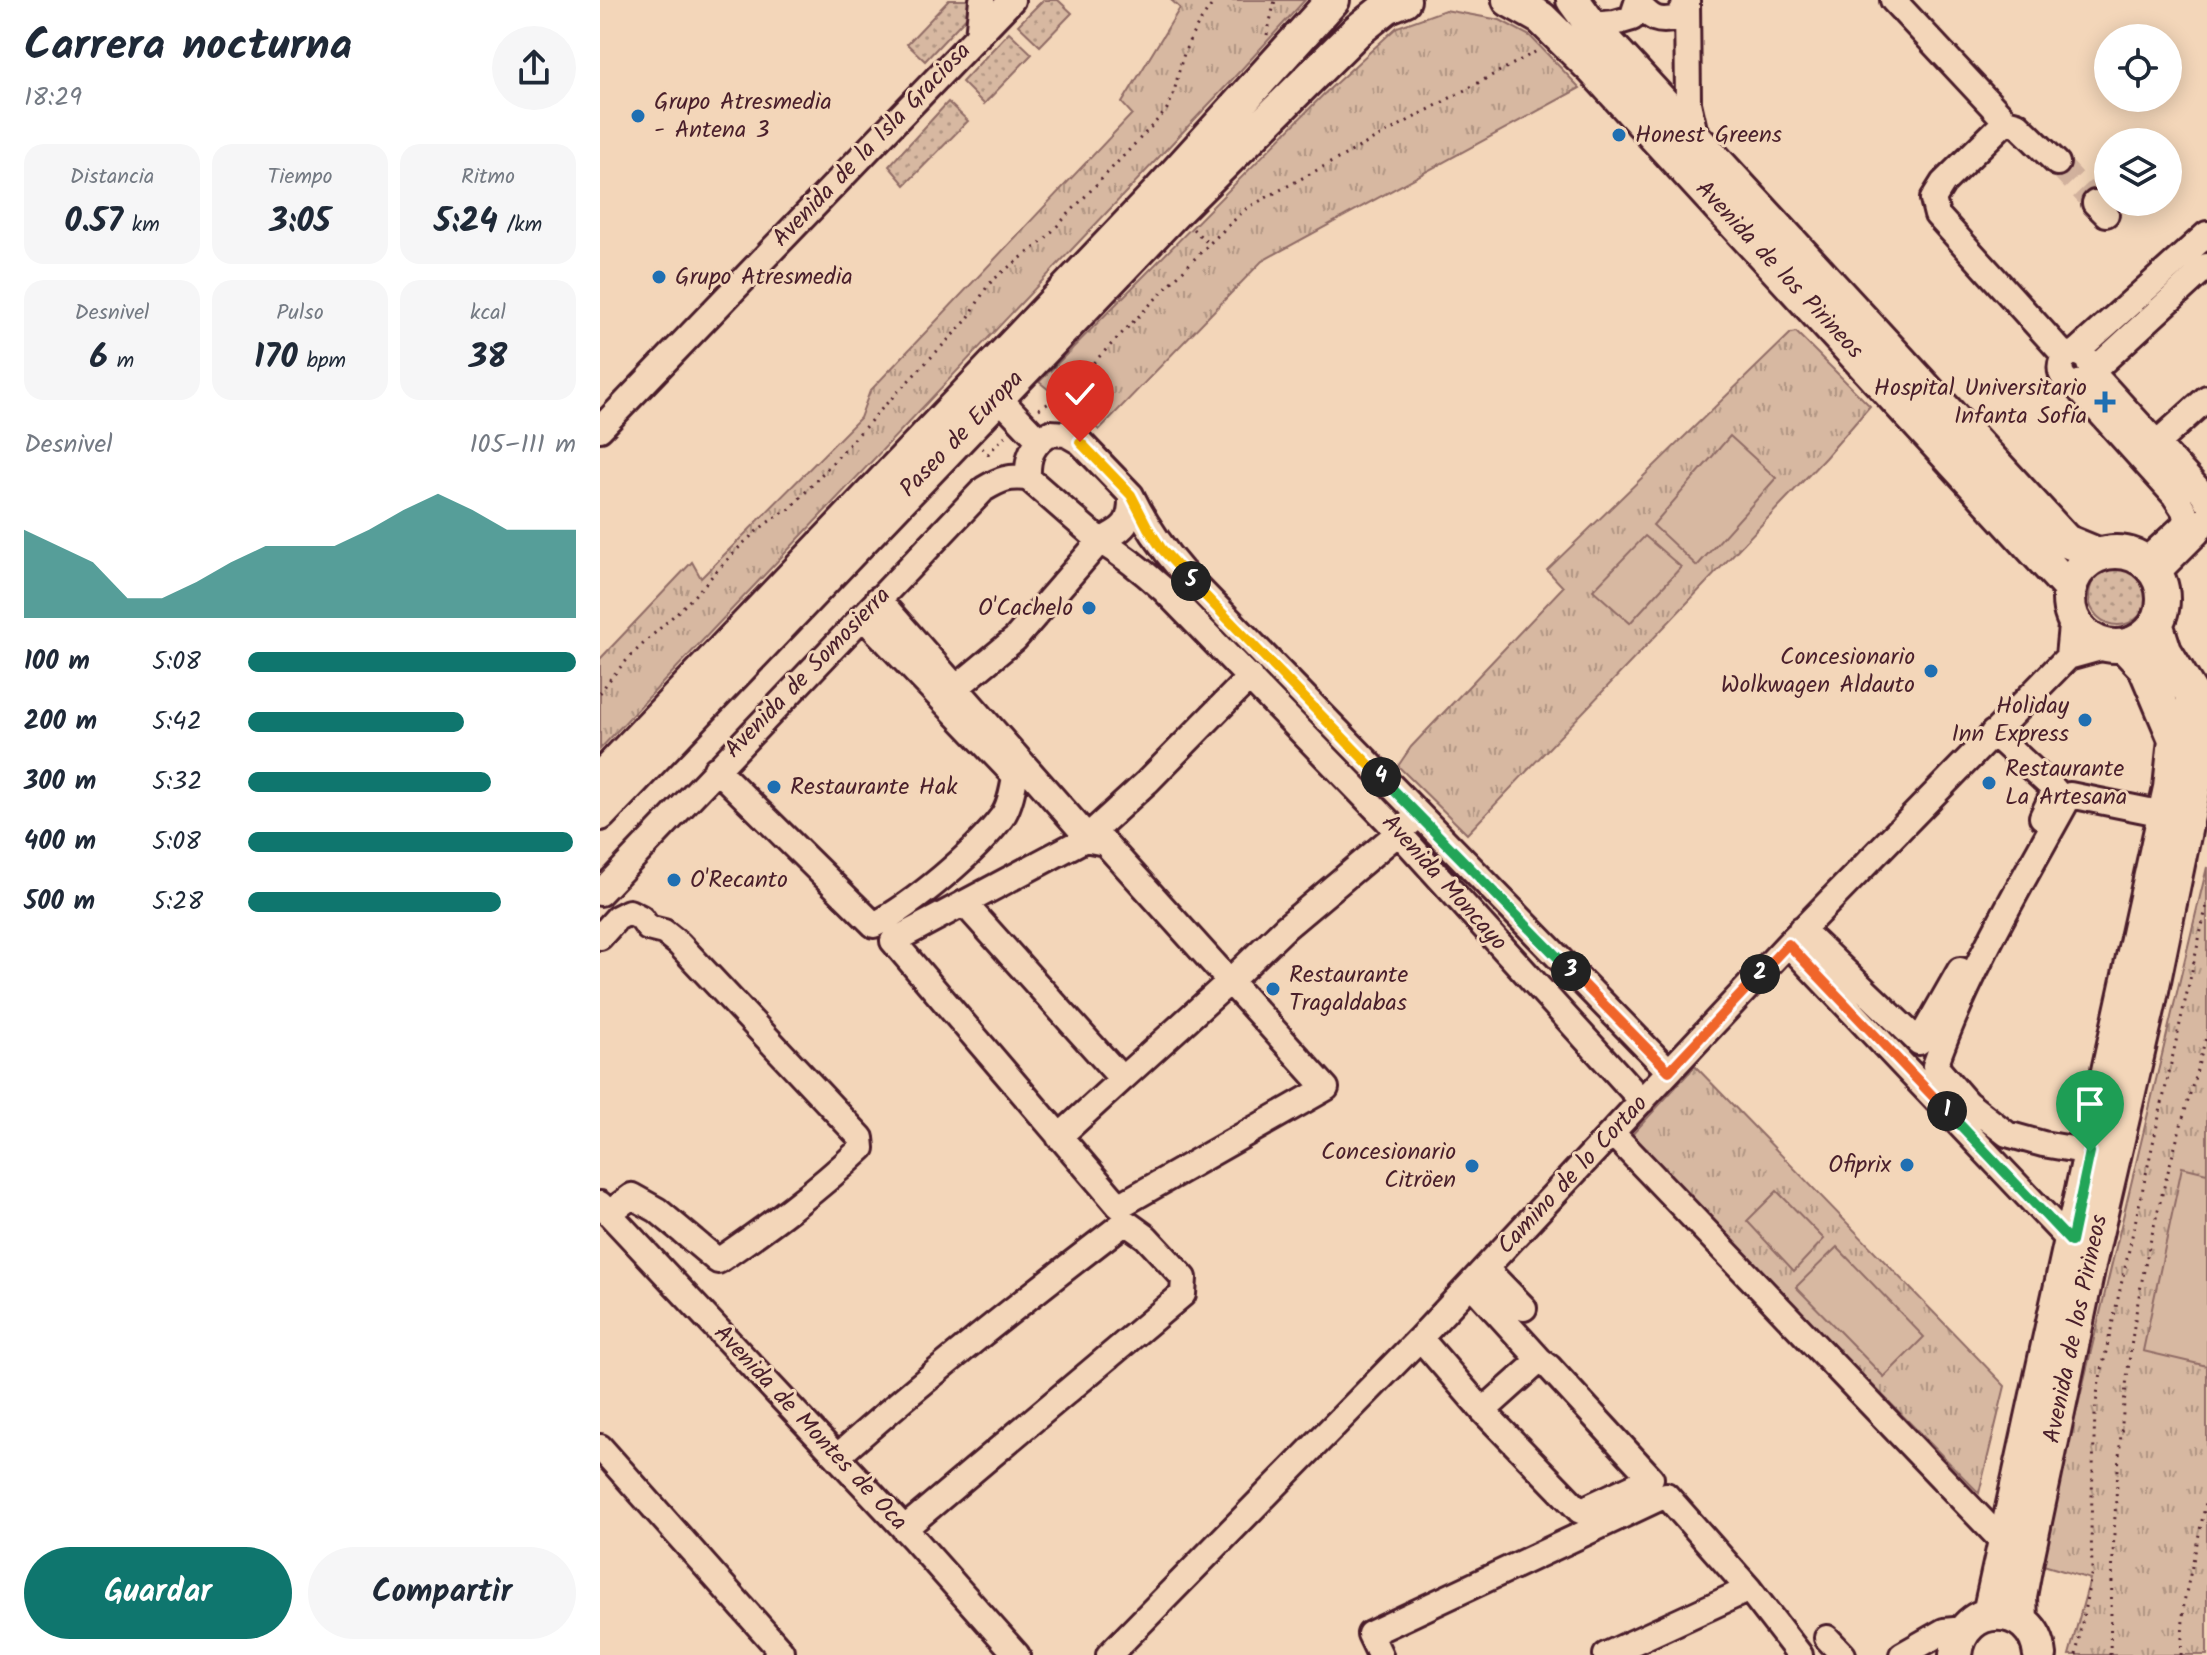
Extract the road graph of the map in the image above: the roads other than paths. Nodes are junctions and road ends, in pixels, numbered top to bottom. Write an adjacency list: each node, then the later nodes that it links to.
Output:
1 (982, 0): 10 (street)
2 (1012, 0): 10 (street, Avenida de la Isla Graciosa)
3 (1333, 0): 38 (main road, Paseo de Europa)
4 (1404, 0): 18 (main road, Paseo de Europa)
5 (1509, 0): 30 (main road, Avenida de los Pirineos)
6 (1893, 0): 11 (street)
7 (1687, 1): 8 (street); 12 (street)
8 (1638, 2): 9 (street)
9 (1582, 12): 12 (main road, Avenida de los Pirineos)
10 (978, 36): 20 (street, Avenida de la Isla Graciosa)
11 (2006, 121): 13 (street); 16 (street)
12 (1696, 140): 28 (main road, Avenida de los Pirineos)
13 (2057, 163)
14 (2207, 234): 16 (street)
15 (2207, 266): 17 (street)
16 (2071, 354): 17 (street)
17 (2083, 378): 22 (street); 29 (street)
18 (998, 397): 21 (street); 40 (main road, Paseo de Europa)
19 (2207, 398): 22 (street)
20 (600, 429)
21 (1039, 440): 23 (street); 24 (street, Avenida Moncayo)
22 (2157, 443): 25 (street)
23 (1028, 478): 27 (street, Avenida Moncayo); 31 (street, Avenida de Somosierra)
24 (1131, 495): 27 (street); 42 (street, Avenida Moncayo)
25 (2207, 502)
26 (2207, 517): 29 (street)
27 (1100, 541): 35 (street, Avenida Moncayo); 36 (street)
28 (2100, 555): 29 (main road); 30 (main road)
29 (2151, 567): 32 (main road)
30 (2071, 602): 33 (main road); 34 (street)
31 (870, 608): 36 (street); 39 (street, Avenida de Somosierra); 39 (street)
32 (2156, 623): 33 (main road); 68 (main road, Avenida de los Pirineos)
33 (2116, 646): 34 (street); 41 (main road, Avenida de los Pirineos)
34 (2068, 657): 37 (street, Camino de lo Cortao)
35 (1250, 677): 43 (street, Avenida Moncayo); 44 (street)
36 (956, 688): 44 (street)
37 (1993, 733): 47 (street, Camino de lo Cortao); 47 (street)
38 (600, 779)
39 (713, 782): 45 (street, Avenida de Somosierra)
40 (600, 814)
41 (2164, 814): 55 (main road, Avenida de los Pirineos); 55 (street)
42 (1419, 816): 43 (street); 50 (street, Avenida Moncayo)
43 (1399, 832): 49 (street); 52 (street, Avenida Moncayo)
44 (1085, 839): 46 (street); 49 (street)
45 (600, 893)
46 (964, 903): 51 (street); 54 (street)
47 (1795, 936): 50 (street, Camino de lo Cortao); 57 (street)
48 (600, 937): 56 (street)
49 (1230, 981): 51 (street); 54 (street)
50 (1669, 1071): 52 (street, Camino de lo Cortao)
51 (1122, 1079): 54 (street)
52 (1642, 1101): 53 (street, Camino de lo Cortao)
53 (1612, 1133): 58 (street, Camino de lo Cortao); 66 (street)
54 (1059, 1137)
55 (2090, 1152): 57 (main road, Avenida de los Pirineos)
56 (604, 1209): 64 (street, Avenida de Montes de Oca)
57 (2071, 1242): 66 (main road, Avenida de los Pirineos)
58 (1478, 1276): 59 (street); 60 (street, Camino de lo Cortao); 61 (street)
59 (1524, 1308)
60 (1420, 1338): 62 (street); 72 (street, Camino de lo Cortao)
61 (1540, 1360): 62 (street); 62 (street)
62 (1483, 1411)
63 (600, 1447): 70 (street)
64 (837, 1457): 65 (street, Avenida de Montes de Oca); 65 (street)
65 (904, 1529): 71 (street, Avenida de Montes de Oca)
66 (2006, 1545): 69 (main road, Avenida de los Pirineos)
67 (1749, 1589): 73 (street); 74 (street); 75 (street)
68 (2021, 1620): 69 (main road); 77 (main road)
69 (1970, 1633): 76 (street)
70 (776, 1655)
71 (1017, 1655)
72 (1109, 1655)
73 (1380, 1655)
74 (1606, 1655)
75 (1800, 1655)
76 (1905, 1655)
77 (2040, 1655)

